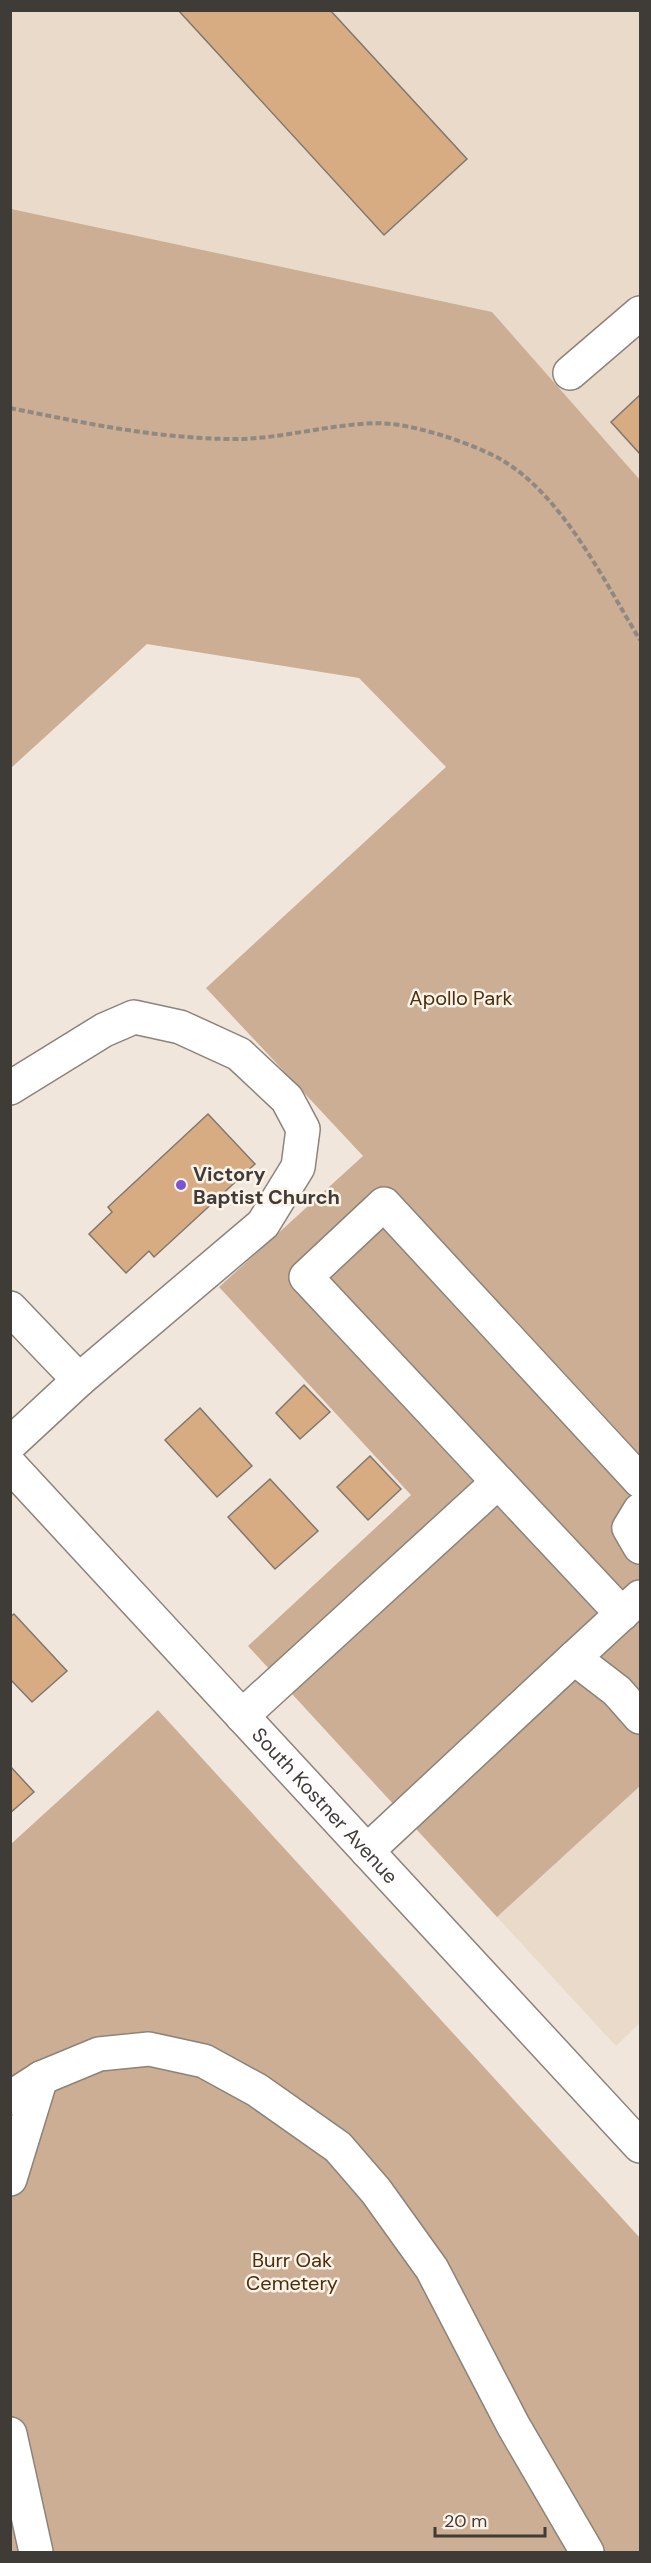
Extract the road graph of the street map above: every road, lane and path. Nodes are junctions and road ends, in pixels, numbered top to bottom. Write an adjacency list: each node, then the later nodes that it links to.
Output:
1 (640, 313): 2 (street)
2 (570, 373)
3 (10, 408): 4 (path)
4 (640, 640)
5 (10, 1088): 7 (street)
6 (10, 1308): 7 (street)
7 (79, 1380): 8 (street)
8 (10, 1444)
9 (15, 1478): 16 (street, South Kostner Avenue)
10 (640, 1481): 11 (street)
11 (498, 1482): 14 (street); 16 (street)
12 (640, 1510): 13 (street)
13 (640, 1547)
14 (631, 1605): 15 (street)
15 (574, 1658): 17 (street); 18 (street)
16 (242, 1716): 18 (street, South Kostner Avenue)
17 (640, 1717)
18 (367, 1851): 21 (street, South Kostner Avenue)
19 (41, 2078): 20 (street); 22 (street); 25 (street)
20 (10, 2098)
21 (640, 2146)
22 (10, 2179)
23 (10, 2434): 24 (street)
24 (36, 2553)
25 (587, 2553)

